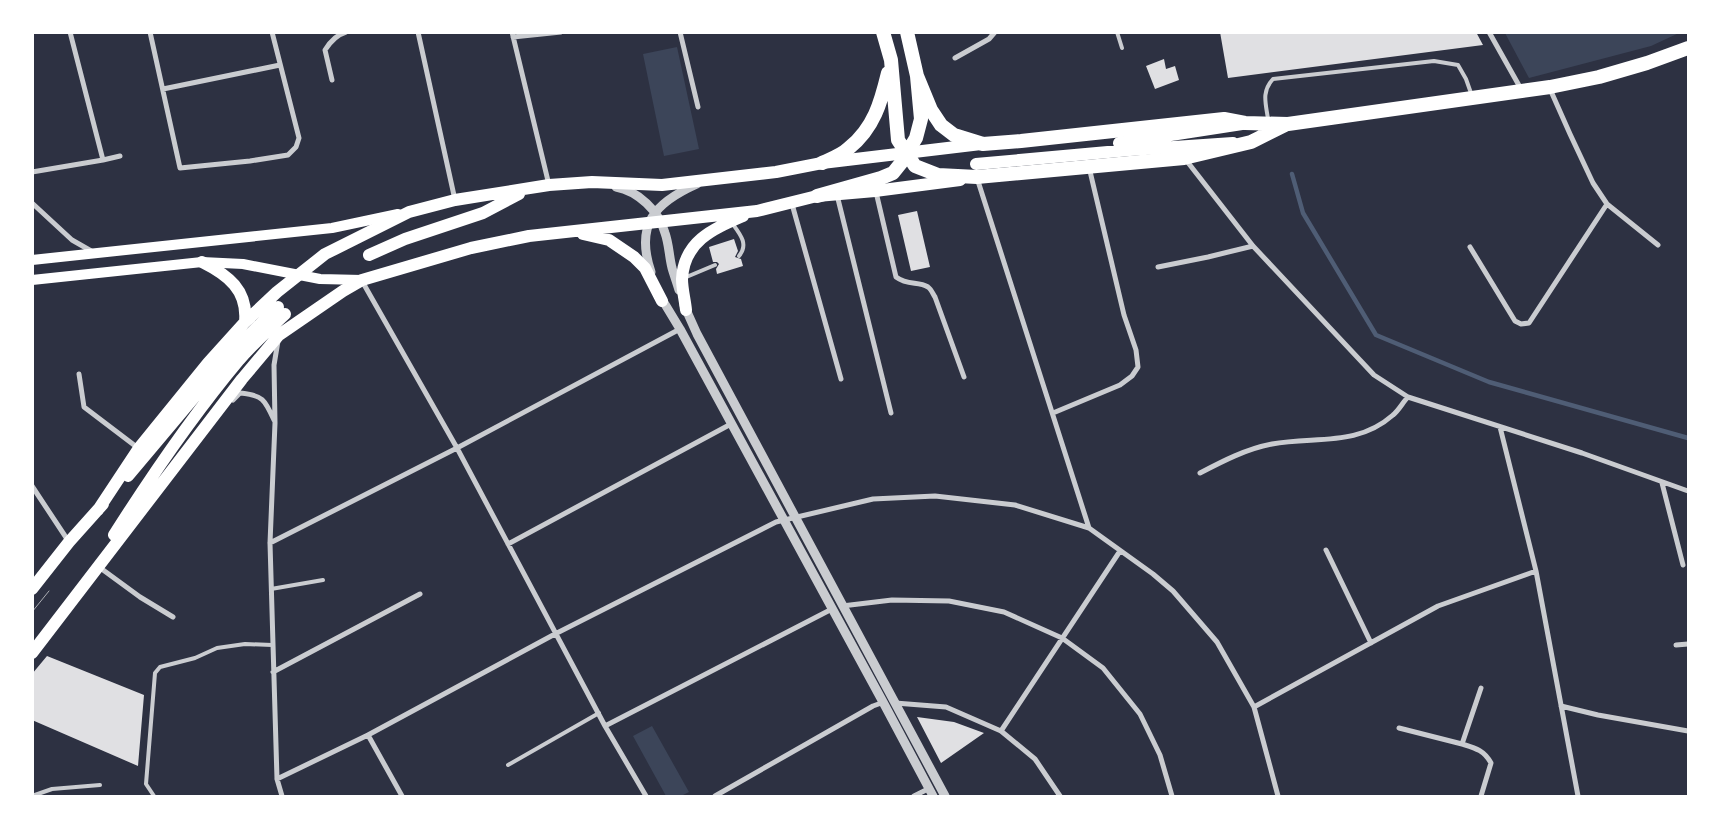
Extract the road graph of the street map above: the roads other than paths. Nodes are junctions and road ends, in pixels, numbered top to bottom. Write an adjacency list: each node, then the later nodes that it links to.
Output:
1 (70, 32): 34 (street)
2 (150, 32): 22 (street)
3 (272, 32): 18 (street)
4 (346, 32): 20 (street)
5 (418, 32): 46 (street)
6 (561, 32): 13 (street)
7 (680, 32): 25 (street)
8 (883, 32): 17 (highway)
9 (907, 32): 19 (highway)
10 (996, 32): 16 (street)
11 (1117, 32): 14 (lane)
12 (1489, 32): 23 (street)
13 (512, 35): 41 (street)
14 (1122, 48)
15 (1688, 48): 21 (highway)
16 (956, 58)
17 (891, 60): 31 (highway); 35 (highway)
18 (280, 65): 22 (street); 22 (street)
19 (917, 76): 30 (highway); 31 (highway)
20 (332, 80)
21 (1550, 87): 23 (highway); 49 (street)
22 (163, 90)
23 (1523, 91): 24 (highway)
24 (1473, 98): 27 (lane); 28 (highway)
25 (698, 107)
26 (1245, 123): 27 (highway); 30 (highway); 36 (main road)
27 (1268, 124): 28 (highway)
28 (1288, 124): 29 (highway)
29 (1251, 142): 33 (highway); 36 (main road)
30 (984, 144): 31 (main road)
31 (906, 154): 35 (main road); 36 (highway); 45 (highway)
32 (120, 156): 34 (street)
33 (1184, 158): 37 (highway); 56 (street)
34 (103, 160): 38 (street)
35 (822, 163): 39 (main road)
36 (975, 167): 37 (highway); 43 (main road); 79 (street)
37 (1089, 167): 79 (street)
38 (32, 172)
39 (726, 178): 40 (main road); 52 (street)
40 (592, 182): 41 (main road); 52 (street)
41 (549, 185): 42 (main road)
42 (528, 189): 46 (main road); 59 (main road)
43 (875, 191): 44 (main road); 75 (street)
44 (837, 194): 45 (main road); 78 (street)
45 (817, 196): 48 (main road)
46 (455, 200): 51 (main road)
47 (32, 202): 58 (street)
48 (792, 203): 50 (main road); 76 (street)
49 (1607, 204): 55 (street); 57 (street)
50 (757, 211): 52 (main road); 53 (main road)
51 (409, 212): 58 (main road); 65 (main road)
52 (655, 219): 54 (main road); 69 (street); 70 (street)
53 (731, 222): 60 (lane); 66 (main road)
54 (573, 232): 68 (main road); 69 (main road)
55 (1658, 245)
56 (1253, 246): 64 (street); 77 (street)
57 (1470, 247)
58 (94, 253): 61 (main road)
59 (369, 255)
60 (739, 256)
61 (32, 260)
62 (202, 262): 65 (main road); 67 (main road); 71 (main road)
63 (715, 265): 66 (lane)
64 (1158, 268)
65 (297, 276): 68 (main road); 71 (main road)
66 (682, 279): 70 (main road)
67 (32, 280)
68 (362, 280): 73 (main road); 85 (street)
69 (662, 301): 72 (street)
70 (686, 310): 91 (street)
71 (245, 322): 84 (main road)
72 (680, 329): 82 (street); 85 (street)
73 (279, 336): 80 (street); 81 (main road)
74 (79, 374): 84 (street)
75 (964, 377)
76 (842, 379)
77 (1408, 397): 83 (street); 86 (street)
78 (891, 413)
79 (1053, 413): 93 (street)
80 (275, 423): 81 (street); 95 (street)
81 (209, 424): 99 (main road)
82 (731, 424): 92 (street); 96 (street)
83 (1500, 427): 87 (street); 101 (street)
84 (139, 448): 90 (main road)
85 (457, 448): 95 (street); 96 (street)
86 (1200, 472)
87 (1662, 483): 89 (street); 100 (street)
88 (32, 486): 94 (street)
89 (1688, 491)
90 (98, 510): 94 (main road); 106 (main road)
91 (795, 517): 92 (street); 93 (street); 107 (street)
92 (783, 520): 108 (street); 110 (street)
93 (1089, 528): 98 (street)
94 (70, 542): 103 (main road)
95 (270, 543): 104 (street)
96 (508, 544): 110 (street)
97 (1326, 550): 112 (street)
98 (1120, 551): 111 (street); 122 (street)
99 (98, 566): 106 (main road); 109 (street)
100 (1683, 566)
101 (1536, 571): 112 (street); 121 (street)
102 (323, 580): 104 (lane)
103 (32, 588)
104 (271, 589): 115 (street)
105 (420, 594): 117 (street)
106 (68, 606): 116 (main road)
107 (842, 606): 111 (street); 120 (street)
108 (832, 608): 119 (street); 124 (street)
109 (173, 618)
110 (555, 634): 123 (street); 128 (street)
111 (1062, 638): 126 (street); 143 (street)
112 (1371, 643): 122 (street)
113 (1676, 644): 114 (street)
114 (1688, 644)
115 (272, 645): 117 (street); 135 (lane)
116 (32, 653)
117 (273, 672): 131 (street)
118 (1481, 688): 129 (street)
119 (883, 702): 120 (street); 133 (street); 139 (street)
120 (896, 703): 126 (street); 141 (street)
121 (1561, 706): 127 (street); 146 (street)
122 (1254, 707): 144 (street)
123 (599, 713): 124 (street); 130 (lane)
124 (605, 726): 138 (street)
125 (1399, 728): 129 (street)
126 (1001, 731): 142 (street)
127 (1688, 731)
128 (368, 735): 131 (street); 137 (street)
129 (1462, 744): 145 (street)
130 (508, 764)
131 (277, 779): 136 (street)
132 (100, 785): 134 (lane)
133 (931, 793): 140 (street)
134 (32, 796)
135 (154, 796)
136 (282, 796)
137 (402, 796)
138 (646, 796)
139 (715, 796)
140 (914, 796)
141 (944, 796)
142 (1060, 796)
143 (1172, 796)
144 (1278, 796)
145 (1481, 796)
146 (1578, 796)

